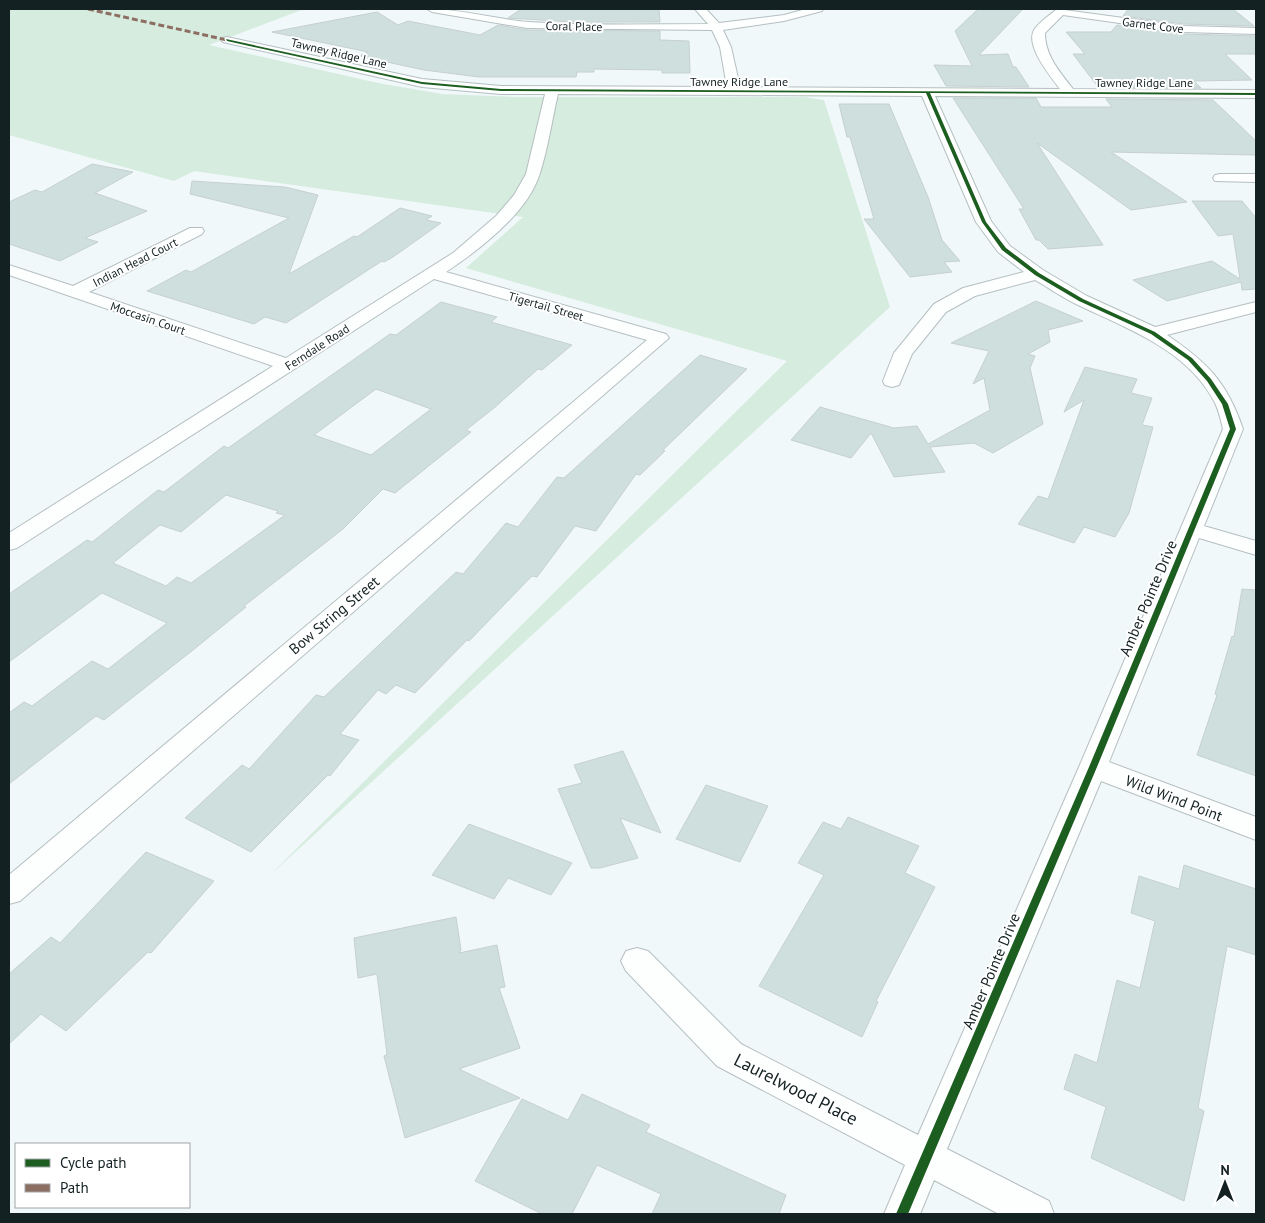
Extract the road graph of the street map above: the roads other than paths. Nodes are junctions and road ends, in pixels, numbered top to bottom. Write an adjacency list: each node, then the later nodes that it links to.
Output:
1 (432, 9): 4 (street, Coral Place)
2 (700, 9): 4 (street)
3 (818, 9): 4 (street, Coral Place)
4 (718, 27): 8 (street)
5 (1256, 31): 10 (street, Garnet Cove)
6 (227, 40): 7 (street, Tawney Ridge Lane)
7 (552, 91): 8 (street, Tawney Ridge Lane); 16 (street, Ferndale Road)
8 (734, 92): 9 (street, Tawney Ridge Lane)
9 (927, 92): 10 (street, Tawney Ridge Lane); 17 (street, Amber Pointe Drive)
10 (1069, 93): 11 (street, Tawney Ridge Lane)
11 (1253, 97)
12 (1220, 178): 13 (street)
13 (1256, 178)
14 (196, 232): 18 (street, Indian Head Court)
15 (9, 270): 18 (street, Moccasin Court)
16 (432, 273): 21 (street, Tigertail Street); 22 (street, Ferndale Road)
17 (1037, 274): 20 (street, Amber Pointe Drive); 23 (street)
18 (75, 292): 22 (street, Moccasin Court)
19 (1256, 307): 20 (street)
20 (1153, 333): 24 (street, Amber Pointe Drive)
21 (660, 338): 29 (street, Bow String Street)
22 (288, 365): 25 (street, Ferndale Road)
23 (892, 381)
24 (1192, 529): 26 (street); 27 (street, Amber Pointe Drive)
25 (9, 543)
26 (1256, 548)
27 (1093, 767): 28 (street, Wild Wind Point); 31 (street, Amber Pointe Drive)
28 (1256, 829)
29 (9, 892)
30 (637, 961): 31 (street, Laurelwood Place)
31 (927, 1157): 32 (street, Amber Pointe Drive); 33 (street, Laurelwood Place)
32 (902, 1214)
33 (1036, 1214)

